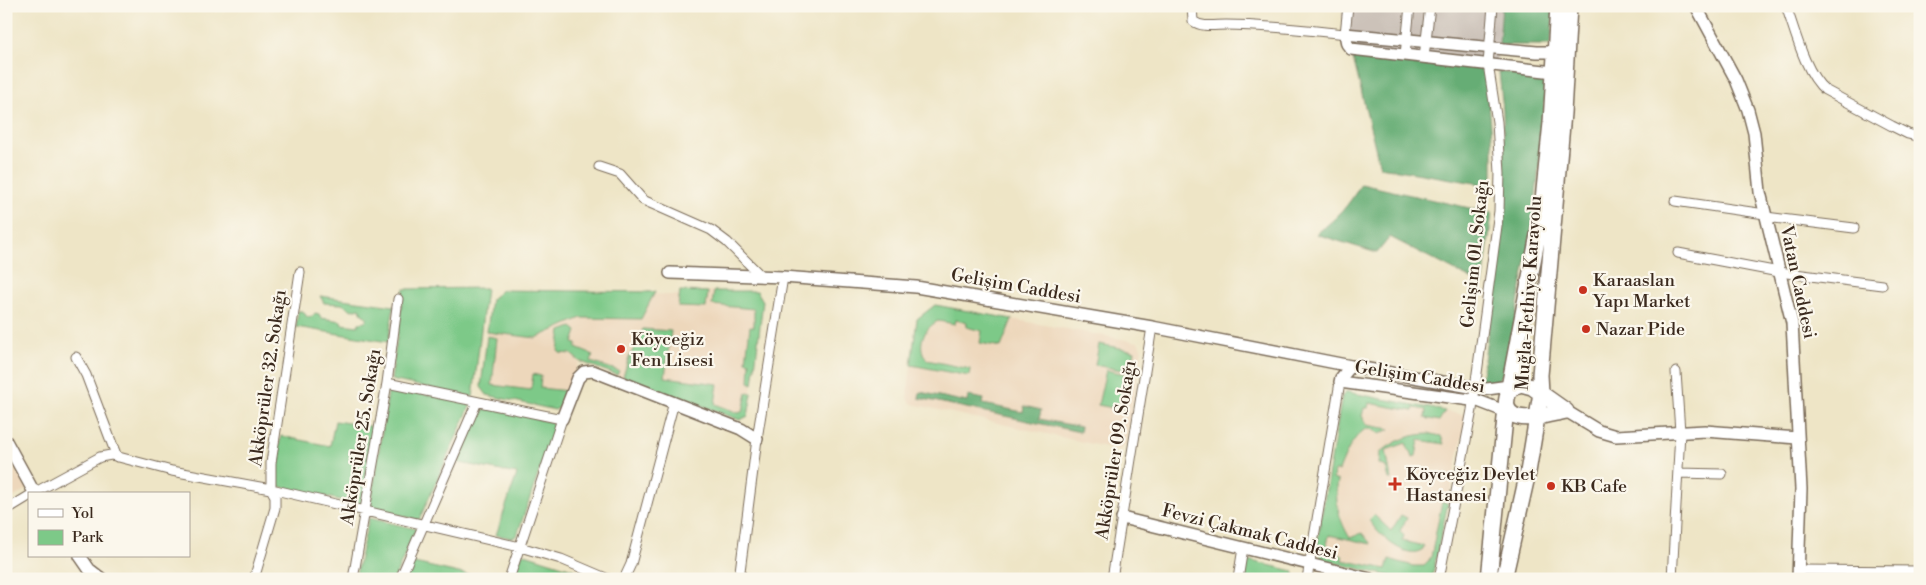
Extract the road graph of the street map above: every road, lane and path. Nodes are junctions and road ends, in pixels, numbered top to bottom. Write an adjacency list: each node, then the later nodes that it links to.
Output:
1 (1192, 6): 10 (street)
2 (1348, 6): 10 (street)
3 (1410, 6): 11 (street)
4 (1430, 6): 12 (street)
5 (1492, 6): 13 (street, Gelişim 01. Sokağı)
6 (1558, 6): 14 (highway, Muğla-Fethiye Karayolu)
7 (1569, 6): 43 (highway, Muğla-Fethiye Karayolu)
8 (1696, 6): 22 (street, Vatan Caddesi)
9 (1786, 6): 19 (street)
10 (1345, 34): 11 (street); 15 (street)
11 (1406, 40): 12 (street); 15 (street)
12 (1426, 42): 13 (street); 16 (street)
13 (1489, 48): 14 (street); 17 (street, Gelişim 01. Sokağı)
14 (1555, 52): 18 (highway, Muğla-Fethiye Karayolu)
15 (1405, 55): 16 (street)
16 (1424, 57): 17 (street)
17 (1488, 64): 18 (street); 38 (street, Gelişim 01. Sokağı)
18 (1554, 72): 39 (highway, Muğla-Fethiye Karayolu)
19 (1920, 137)
20 (599, 167): 28 (street)
21 (1675, 201): 22 (street)
22 (1766, 216): 23 (street); 26 (street, Vatan Caddesi)
23 (1854, 228)
24 (1678, 253): 26 (street)
25 (300, 272): 53 (street, Akköprüler 32. Sokağı)
26 (1779, 272): 30 (street); 47 (street, Vatan Caddesi)
27 (670, 273): 28 (street, Gelişim Caddesi)
28 (762, 277): 29 (street, Gelişim Caddesi)
29 (783, 278): 32 (street, Gelişim Caddesi); 48 (street)
30 (1882, 285)
31 (398, 299): 37 (street, Akköprüler 25. Sokağı)
32 (1152, 327): 34 (street, Gelişim Caddesi); 59 (street, Akköprüler 09. Sokağı)
33 (76, 356): 50 (street)
34 (1351, 366): 36 (street, Gelişim Caddesi); 38 (street, Gelişim Caddesi)
35 (1676, 372): 46 (street)
36 (1340, 382): 40 (street, Gelişim Caddesi); 64 (street)
37 (387, 383): 41 (street); 58 (street, Akköprüler 25. Sokağı)
38 (1476, 388): 39 (street, Gelişim Caddesi); 40 (street, Gelişim 01. Sokağı)
39 (1510, 399): 40 (street, Gelişim Caddesi); 43 (highway); 43 (highway); 80 (highway, Muğla-Fethiye Karayolu)
40 (1474, 400): 79 (street, Gelişim 01. Sokağı)
41 (476, 402): 45 (street); 60 (street)
42 (674, 402): 45 (street); 48 (street); 73 (street)
43 (1536, 404): 44 (highway); 44 (highway); 81 (highway, Muğla-Fethiye Karayolu)
44 (1566, 412): 46 (street)
45 (562, 419): 61 (street)
46 (1680, 432): 47 (street); 51 (street)
47 (1797, 438): 66 (street, Vatan Caddesi)
48 (757, 439): 74 (street)
49 (6, 441): 54 (street)
50 (116, 457): 53 (street); 55 (street)
51 (1678, 473): 52 (street); 82 (street)
52 (1722, 474)
53 (271, 489): 58 (street); 68 (street, Akköprüler 32. Sokağı)
54 (32, 492)
55 (37, 492)
56 (28, 497): 57 (street)
57 (6, 510)
58 (365, 512): 60 (street); 69 (street, Akköprüler 25. Sokağı)
59 (1122, 518): 62 (street, Fevzi Çakmak Caddesi); 75 (street, Akköprüler 09. Sokağı)
60 (422, 525): 61 (street); 70 (street)
61 (520, 547): 71 (street); 72 (street)
62 (1243, 548): 64 (street, Fevzi Çakmak Caddesi); 76 (street)
63 (81, 558): 67 (street)
64 (1309, 564): 77 (street); 78 (street, Fevzi Çakmak Caddesi)
65 (1920, 572): 66 (street)
66 (1798, 575)
67 (102, 579)
68 (254, 579)
69 (353, 579)
70 (400, 579)
71 (509, 579)
72 (608, 579)
73 (624, 579)
74 (739, 579)
75 (1112, 579)
76 (1238, 579)
77 (1307, 579)
78 (1370, 579)
79 (1439, 579)
80 (1489, 579)
81 (1504, 579)
82 (1672, 579)

